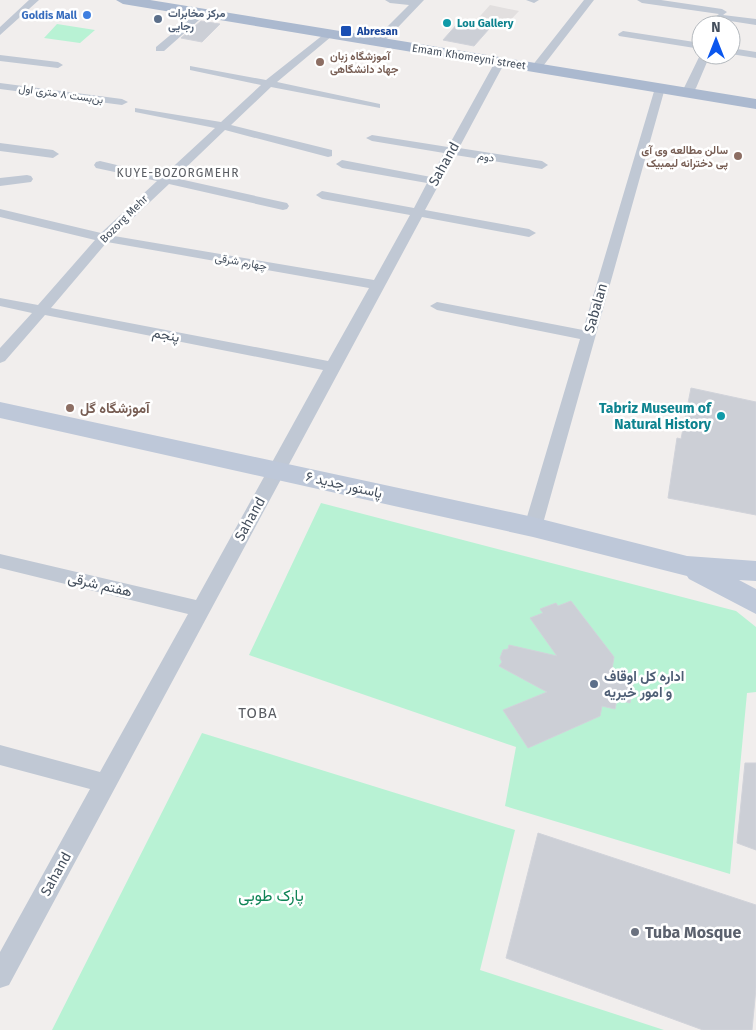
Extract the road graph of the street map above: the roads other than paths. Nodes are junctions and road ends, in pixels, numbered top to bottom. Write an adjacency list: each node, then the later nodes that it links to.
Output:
1 (34, 0): 13 (street)
2 (123, 0): 8 (main road, Emam Khomeyni street)
3 (390, 0): 7 (street)
4 (589, 0): 25 (street)
5 (642, 0): 9 (street)
6 (727, 0): 10 (street)
7 (417, 1): 16 (street)
8 (202, 13): 14 (main road, Emam Khomeyni street); 18 (street)
9 (707, 15)
10 (721, 15)
11 (741, 20): 12 (street)
12 (756, 22)
13 (0, 32)
14 (328, 34): 16 (main road, Emam Khomeyni street); 27 (street, Bozorg Mehr)
15 (624, 34): 17 (street)
16 (378, 42): 22 (main road, Emam Khomeyni street)
17 (691, 44)
18 (160, 49)
19 (741, 53): 20 (street)
20 (756, 55)
21 (0, 58): 23 (street)
22 (500, 62): 25 (main road, Emam Khomeyni street); 38 (street, Sahand)
23 (58, 65)
24 (700, 65): 30 (street)
25 (538, 66): 29 (main road, Emam Khomeyni street)
26 (194, 68): 27 (street)
27 (269, 83): 33 (street); 35 (street, Bozorg Mehr)
28 (0, 86): 31 (street, بن‌بست ۸ متری اول)
29 (660, 88): 30 (main road, Emam Khomeyni street); 58 (street, Sabalan)
30 (689, 90): 32 (main road, Emam Khomeyni street)
31 (122, 102)
32 (756, 104)
33 (376, 106)
34 (139, 110): 35 (street)
35 (222, 126): 39 (street); 45 (street, Bozorg Mehr)
36 (372, 138): 38 (street, دوم)
37 (0, 147): 40 (street)
38 (451, 151): 43 (street, دوم); 46 (street, Sahand)
39 (328, 153)
40 (53, 154)
41 (342, 164): 46 (street)
42 (100, 165): 45 (street)
43 (542, 166)
44 (27, 179): 47 (street)
45 (164, 180): 49 (street); 53 (street, Bozorg Mehr)
46 (435, 181): 51 (street, Sahand)
47 (0, 182)
48 (322, 195): 51 (street)
49 (282, 206)
50 (0, 213): 53 (street, چهارم شرقی)
51 (417, 213): 52 (street); 54 (street, Sahand)
52 (529, 233)
53 (104, 238): 54 (street, چهارم شرقی); 57 (street, Bozorg Mehr)
54 (378, 285): 60 (street, Sahand)
55 (0, 302): 57 (street, پنجم)
56 (437, 306): 58 (street)
57 (41, 312): 59 (street, Bozorg Mehr); 60 (street, پنجم)
58 (588, 336): 63 (street, Sabalan)
59 (0, 358)
60 (333, 367): 62 (street, Sahand)
61 (0, 410): 62 (main road, پاستور جدید ۶)
62 (277, 469): 63 (main road, پاستور جدید ۶); 68 (street, Sahand)
63 (533, 527): 65 (main road, پاستور جدید ۶)
64 (0, 561): 68 (street, هفتم شرقی)
65 (686, 566): 66 (main road, پاستور جدید ۶); 67 (main road, پاستور جدید ۶)
66 (756, 571)
67 (756, 603)
68 (201, 609): 70 (street, Sahand)
69 (0, 755): 70 (street)
70 (106, 783): 71 (street, Sahand)
71 (0, 976)

